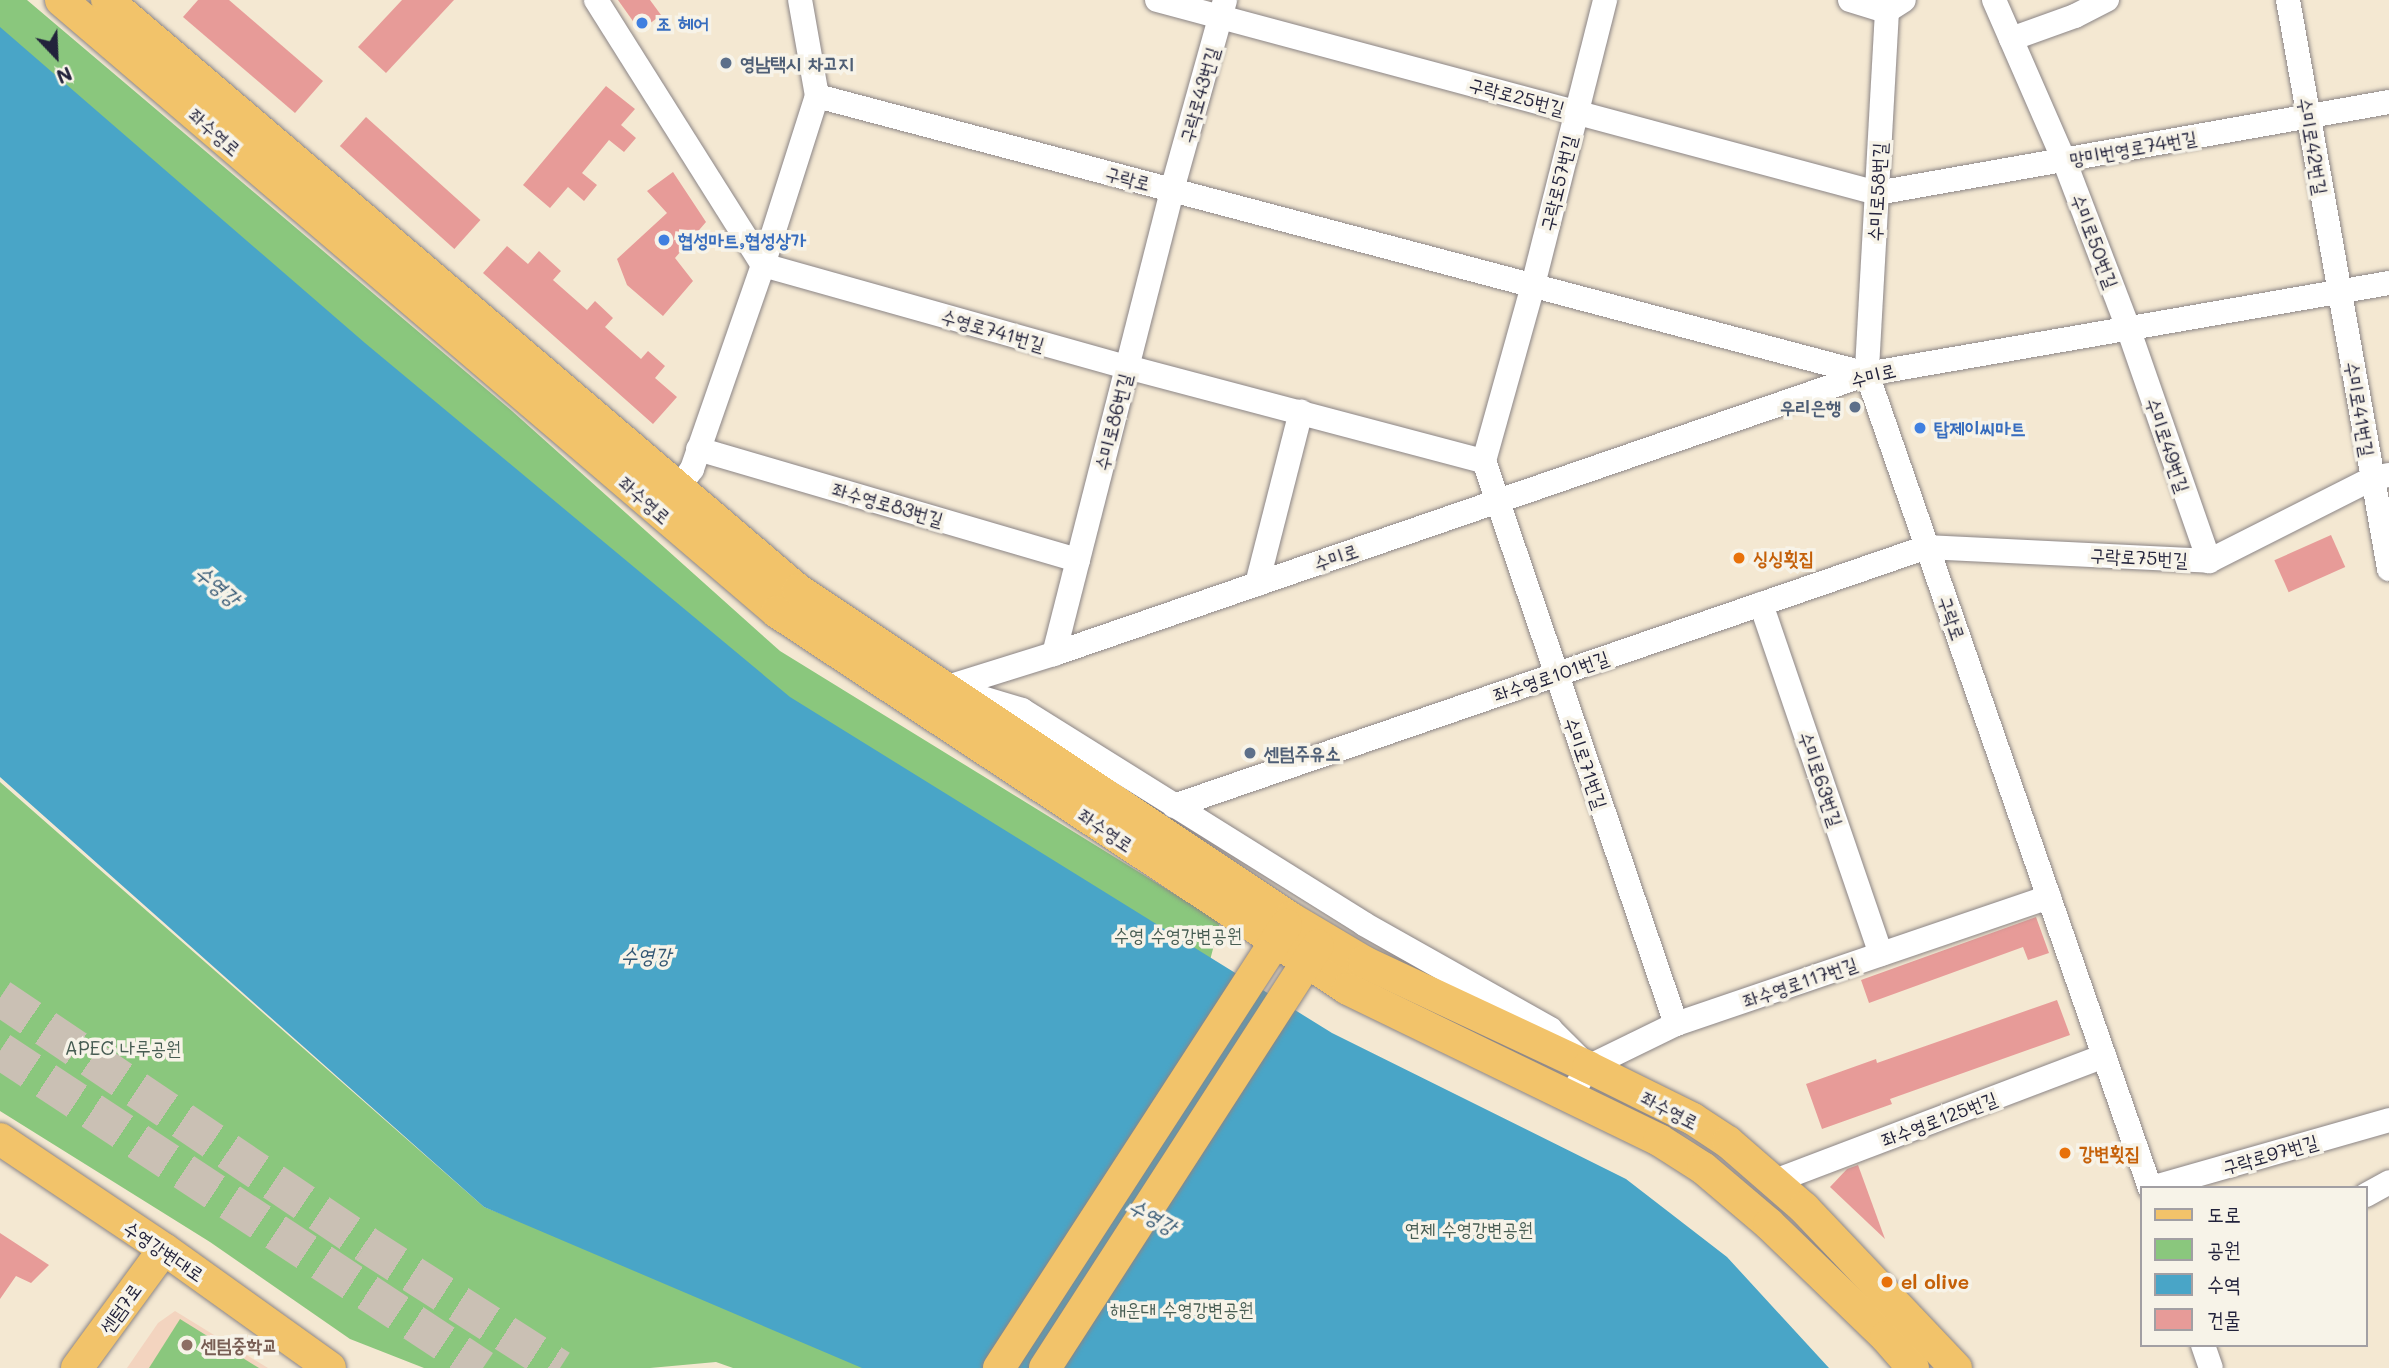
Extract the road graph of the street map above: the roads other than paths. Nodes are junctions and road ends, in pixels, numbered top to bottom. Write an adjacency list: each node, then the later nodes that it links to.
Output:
1 (61, 0): 32 (main road, 좌수영로)
2 (107, 0): 32 (main road, 좌수영로)
3 (596, 0): 21 (street)
4 (800, 0): 14 (street)
5 (1157, 0): 12 (street, 구락로25번길)
6 (1605, 0): 16 (street, 구락로57번길)
7 (1850, 0): 11 (street)
8 (1994, 0): 13 (street, 수미로50번길)
9 (2107, 0): 13 (street)
10 (2288, 0): 17 (street, 수미로42번길)
11 (1895, 5): 20 (street, 수미로58번길)
12 (1223, 8): 16 (street, 구락로25번길); 19 (street, 구락로43번길)
13 (2011, 39): 18 (street, 수미로50번길)
14 (817, 96): 19 (street, 구락로); 21 (street)
15 (2389, 102): 17 (street, 망미번영로74번길)
16 (1576, 112): 20 (street, 구락로25번길); 23 (street, 구락로57번길)
17 (2308, 116): 18 (street, 망미번영로74번길); 24 (street, 수미로42번길)
18 (2064, 160): 20 (street, 망미번영로74번길); 25 (street, 수미로50번길)
19 (1172, 190): 23 (street, 구락로); 26 (street, 수미로86번길)
20 (1877, 193): 27 (street, 수미로58번길)
21 (763, 265): 26 (street, 수영로741번길); 29 (street)
22 (2389, 283): 24 (street, 수미로)
23 (1534, 285): 27 (street, 구락로); 30 (street)
24 (2339, 291): 25 (street, 수미로); 31 (street, 수미로41번길)
25 (2128, 328): 27 (street, 수미로); 36 (street, 수미로49번길)
26 (1127, 367): 28 (street, 수영로741번길); 35 (street, 수미로86번길)
27 (1867, 374): 33 (street, 수미로); 34 (street, 구락로)
28 (1301, 412): 30 (street, 수영로741번길); 38 (street)
29 (698, 449): 32 (street); 35 (street, 좌수영로83번길)
30 (1484, 461): 33 (street)
31 (2381, 476): 36 (street, 구락로75번길); 37 (street, 수미로41번길)
32 (669, 500): 42 (main road, 좌수영로); 43 (main road, 좌수영로)
33 (1496, 502): 38 (street, 수미로); 41 (street, 수미로71번길)
34 (1927, 547): 36 (street, 구락로75번길); 39 (street, 좌수영로101번길); 45 (street, 구락로)
35 (1078, 560): 40 (street, 수미로86번길)
36 (2209, 561)
37 (2389, 569)
38 (1257, 584): 40 (street, 수미로)
39 (1761, 604): 41 (street, 좌수영로101번길); 48 (street, 수미로63번길)
40 (1054, 654): 42 (street, 수미로)
41 (1556, 675): 44 (street, 좌수영로101번길); 49 (street, 수미로71번길)
42 (944, 688): 43 (street, 수미로); 44 (street); 46 (main road, 좌수영로)
43 (911, 700): 46 (main road, 좌수영로)
44 (1174, 806): 51 (street)
45 (2049, 897): 48 (street, 좌수영로117번길); 50 (street, 구락로)
46 (1282, 930): 47 (main road, 좌수영로); 64 (main road)
47 (1315, 950): 51 (main road, 좌수영로); 52 (main road, 좌수영로); 65 (main road)
48 (1881, 954): 49 (street, 좌수영로117번길)
49 (1676, 1024): 51 (street, 좌수영로117번길)
50 (2104, 1056): 55 (street, 좌수영로125번길); 57 (street, 구락로)
51 (1588, 1067): 52 (street); 55 (main road, 좌수영로)
52 (1570, 1097): 66 (main road, 좌수영로)
53 (2389, 1120): 58 (street, 구락로97번길)
54 (0, 1139): 60 (main road, 수영강변대로)
55 (1775, 1181): 67 (main road, 좌수영로)
56 (2389, 1182): 59 (street)
57 (2149, 1186)
58 (2157, 1186)
59 (2368, 1194)
60 (164, 1249): 62 (main road, 수영강변대로); 63 (main road, 센텀7로)
61 (2204, 1347): 68 (street)
62 (330, 1367)
63 (77, 1368)
64 (999, 1368)
65 (1045, 1368)
66 (1913, 1368)
67 (1956, 1368)
68 (2211, 1368)

